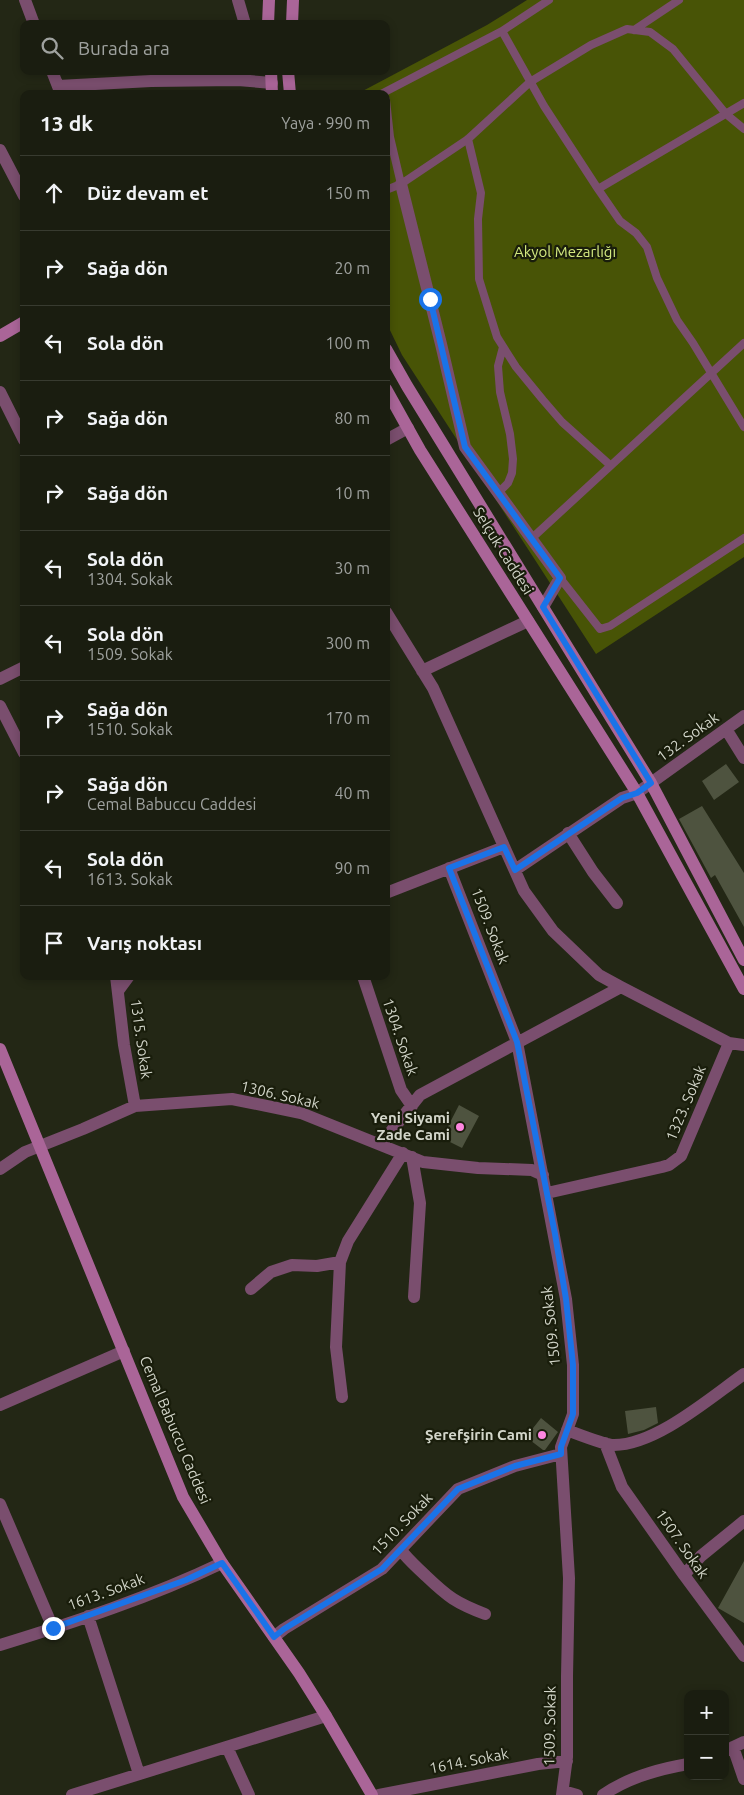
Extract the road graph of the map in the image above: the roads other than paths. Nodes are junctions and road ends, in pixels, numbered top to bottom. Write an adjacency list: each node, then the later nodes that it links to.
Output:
1 (25, 0): 7 (street)
2 (238, 0): 8 (street)
3 (269, 0): 9 (main road)
4 (293, 0): 10 (main road)
5 (550, 0): 12 (lane)
6 (679, 0): 11 (lane)
7 (32, 20)
8 (244, 20)
9 (268, 20)
10 (292, 20)
11 (634, 30): 15 (lane); 21 (lane)
12 (502, 31): 15 (lane); 19 (lane)
13 (54, 75): 17 (street)
14 (288, 75): 18 (main road)
15 (530, 82): 24 (lane); 29 (lane)
16 (272, 83): 17 (street)
17 (60, 90)
18 (290, 90)
19 (390, 92)
20 (744, 103): 21 (lane)
21 (726, 114): 22 (lane); 29 (lane)
22 (744, 129)
23 (390, 137): 27 (lane)
24 (468, 139): 27 (lane); 34 (lane)
25 (0, 150): 26 (street)
26 (6, 174): 30 (street)
27 (401, 184): 28 (lane); 44 (street)
28 (390, 188)
29 (598, 189): 36 (lane)
30 (20, 191)
31 (20, 324): 32 (main road)
32 (0, 336)
33 (744, 343): 36 (lane)
34 (503, 347): 43 (lane); 44 (lane)
35 (390, 356): 48 (main road)
36 (712, 372): 40 (lane); 43 (lane)
37 (0, 392): 41 (street)
38 (390, 396): 39 (main road, Selçuk Caddesi)
39 (408, 428): 42 (street); 50 (main road, Selçuk Caddesi)
40 (744, 428)
41 (20, 432)
42 (390, 438)
43 (610, 465): 46 (lane)
44 (498, 492): 46 (street)
45 (744, 538): 47 (lane)
46 (531, 539): 47 (street)
47 (560, 578): 48 (street)
48 (543, 607): 59 (main road)
49 (390, 619): 52 (street)
50 (528, 621): 52 (street); 60 (main road, Selçuk Caddesi)
51 (20, 669): 53 (street)
52 (422, 671): 62 (street)
53 (0, 679)
54 (0, 706): 57 (street)
55 (744, 716): 56 (street, 132. Sokak)
56 (726, 729): 58 (street); 59 (street, 132. Sokak)
57 (20, 745)
58 (744, 758)
59 (651, 783): 60 (street, 132. Sokak); 67 (main road)
60 (637, 793): 61 (street, 132. Sokak); 72 (main road, Selçuk Caddesi)
61 (568, 833): 64 (street, 132. Sokak); 66 (street)
62 (504, 847): 63 (street); 64 (street)
63 (449, 868): 65 (street); 74 (street, 1509. Sokak)
64 (515, 870): 71 (street)
65 (390, 892)
66 (617, 903)
67 (744, 960)
68 (117, 980): 73 (street, 1315. Sokak)
69 (126, 980): 73 (street)
70 (364, 980): 79 (street, 1304. Sokak)
71 (621, 987): 74 (street); 75 (street)
72 (744, 989)
73 (118, 991): 78 (street, 1315. Sokak)
74 (517, 1042): 79 (street); 84 (street, 1509. Sokak)
75 (729, 1043): 76 (street); 85 (street, 1323. Sokak)
76 (744, 1045)
77 (0, 1049): 81 (main road, Cemal Babuccu Caddesi)
78 (134, 1106): 80 (street, 1306. Sokak); 81 (street, 1306. Sokak)
79 (412, 1106): 80 (street)
80 (381, 1144): 82 (street, 1306. Sokak)
81 (39, 1146): 83 (street, 1306. Sokak); 89 (main road, Cemal Babuccu Caddesi)
82 (407, 1155): 84 (street, 1306. Sokak); 86 (street); 88 (street)
83 (0, 1169)
84 (543, 1175): 85 (street, 1509. Sokak)
85 (547, 1193): 93 (street, 1509. Sokak)
86 (340, 1262): 87 (street); 91 (street)
87 (251, 1289)
88 (414, 1297)
89 (124, 1351): 92 (street); 99 (main road, Cemal Babuccu Caddesi)
90 (744, 1374): 94 (street)
91 (342, 1396)
92 (0, 1405)
93 (567, 1430): 94 (street); 95 (street, 1509. Sokak)
94 (605, 1443): 100 (street, 1507. Sokak)
95 (561, 1454): 98 (street, 1510. Sokak); 110 (street, 1509. Sokak)
96 (0, 1504): 103 (street)
97 (744, 1521): 100 (street)
98 (401, 1550): 101 (street); 104 (street, 1510. Sokak)
99 (222, 1563): 102 (street, 1613. Sokak); 104 (main road, Cemal Babuccu Caddesi)
100 (684, 1575): 106 (street, 1507. Sokak)
101 (485, 1614)
102 (88, 1616): 103 (street, 1613. Sokak); 112 (street)
103 (53, 1628): 105 (street, 1613. Sokak)
104 (274, 1637): 107 (main road, Cemal Babuccu Caddesi)
105 (0, 1645)
106 (743, 1653)
107 (326, 1716): 108 (street); 117 (main road, Cemal Babuccu Caddesi)
108 (227, 1747): 112 (street); 115 (street)
109 (734, 1747): 113 (street)
110 (567, 1761): 114 (street, 1509. Sokak); 118 (street, 1614. Sokak)
111 (684, 1765): 120 (street)
112 (139, 1774): 116 (street)
113 (744, 1779)
114 (563, 1793): 119 (street)
115 (247, 1794)
116 (72, 1795)
117 (372, 1795)
118 (378, 1795)
119 (577, 1795)
120 (603, 1795)

